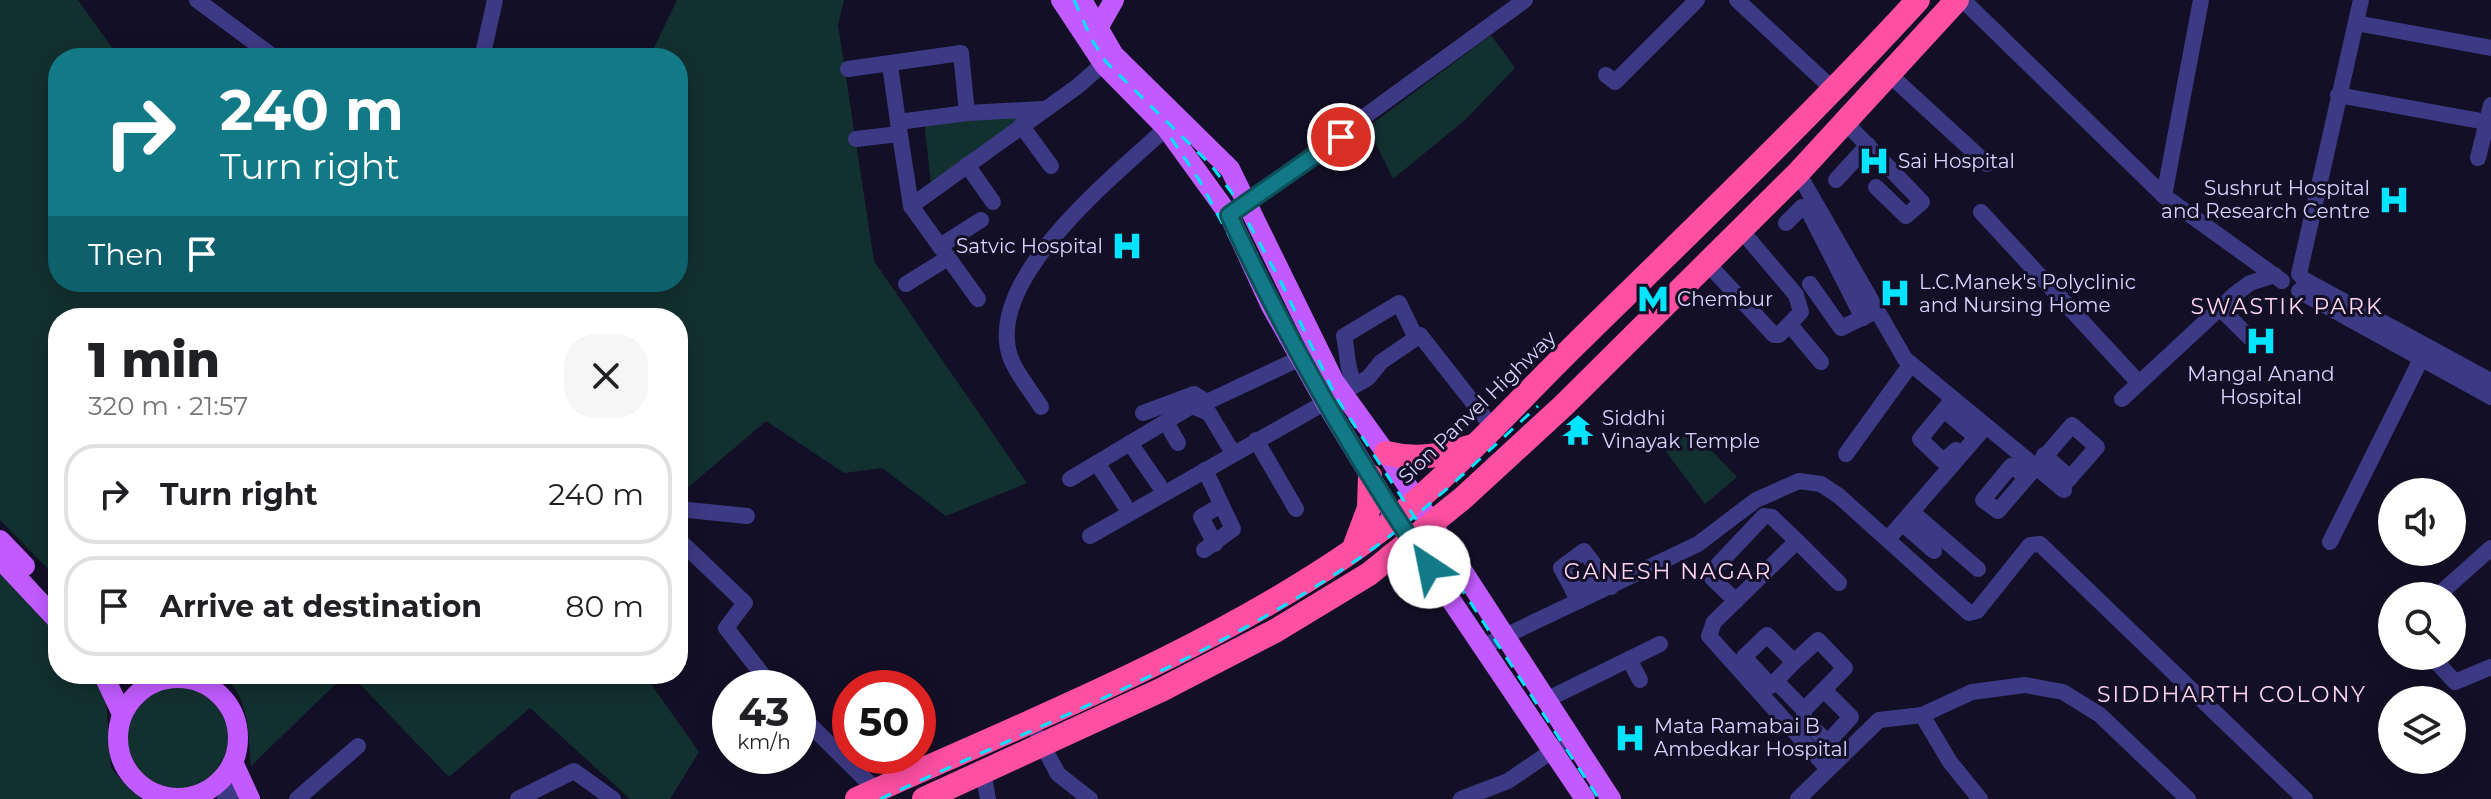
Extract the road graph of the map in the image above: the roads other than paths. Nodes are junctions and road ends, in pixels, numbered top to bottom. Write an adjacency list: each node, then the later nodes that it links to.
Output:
1 (197, 0): 16 (street)
2 (495, 0): 17 (street)
3 (1114, 0): 15 (main road)
4 (1496, 0): 13 (street)
5 (1525, 0): 13 (street)
6 (1697, 0): 22 (street)
7 (1737, 0): 25 (street)
8 (1918, 0): 25 (highway, Sion Panvel Highway)
9 (1960, 0): 23 (highway); 46 (street)
10 (2201, 0): 46 (street)
11 (2361, 0): 14 (street)
12 (1072, 1): 15 (main road); 19 (main road)
13 (1504, 16): 48 (street)
14 (2356, 23): 18 (street); 26 (street)
15 (1098, 28): 19 (main road)
16 (262, 48)
17 (484, 48)
18 (2491, 48)
19 (1109, 60): 24 (main road); 27 (street)
20 (890, 65): 21 (street); 28 (street); 32 (street)
21 (848, 69)
22 (1606, 75)
23 (1891, 76): 30 (highway); 39 (street)
24 (1136, 84): 33 (main road); 34 (main road)
25 (1835, 91): 83 (highway, Sion Panvel Highway)
26 (2337, 97): 29 (street); 58 (street)
27 (1043, 109): 28 (street); 31 (street)
28 (967, 113): 32 (street)
29 (2490, 116): 38 (street)
30 (1846, 123): 36 (street); 42 (highway)
31 (1021, 125): 40 (street); 41 (street)
32 (898, 128): 35 (street); 49 (street)
33 (1166, 128): 37 (main road); 79 (street)
34 (1198, 135): 37 (main road); 48 (main road)
35 (856, 139)
36 (1868, 145): 43 (street); 44 (street)
37 (1184, 150): 51 (main road)
38 (2478, 158)
39 (1987, 164)
40 (967, 165): 47 (street); 49 (street)
41 (1051, 166)
42 (1798, 173): 45 (highway); 55 (street)
43 (1836, 180)
44 (1876, 187)
45 (1779, 192): 53 (highway); 55 (street)
46 (2164, 196): 58 (street)
47 (993, 202)
48 (1249, 204): 51 (street); 57 (main road)
49 (911, 206): 54 (street)
50 (1981, 212): 74 (street)
51 (1229, 215): 59 (main road)
52 (981, 220): 54 (street)
53 (1741, 230): 56 (highway); 62 (street)
54 (944, 252): 60 (street); 63 (street)
55 (1841, 260): 61 (street); 65 (street)
56 (1707, 263): 66 (street); 105 (highway)
57 (1280, 270): 59 (street); 69 (main road)
58 (2291, 279): 64 (street); 70 (street)
59 (1259, 280): 69 (main road)
60 (906, 284)
61 (1810, 284): 62 (street); 65 (street)
62 (1796, 295): 66 (street)
63 (978, 299)
64 (2220, 308): 68 (street); 74 (street)
65 (1870, 314): 72 (street)
66 (1790, 325): 71 (street)
67 (1420, 335): 83 (street)
68 (2250, 338)
69 (1310, 354): 75 (main road); 80 (street)
70 (2424, 354): 73 (street); 111 (street)
71 (1821, 362)
72 (1911, 364): 78 (street); 90 (street)
73 (2479, 380): 76 (street)
74 (2139, 383): 77 (street)
75 (1340, 393): 75 (street); 84 (street); 89 (main road); 94 (main road)
76 (2491, 397)
77 (2122, 399)
78 (1949, 404): 82 (street); 82 (street)
79 (1041, 407)
80 (1143, 413)
81 (1166, 422): 85 (street); 86 (street); 88 (street)
82 (1979, 427): 92 (street); 104 (street)
83 (1493, 428): 87 (highway, Sion Panvel Highway)
84 (1256, 440): 88 (street); 100 (street)
85 (1130, 443): 91 (street); 96 (street)
86 (1178, 443)
87 (1476, 446): 89 (highway); 97 (highway, Sion Panvel Highway)
88 (1233, 453): 93 (street)
89 (1386, 453): 97 (main road)
90 (1846, 454)
91 (1097, 463): 95 (street); 98 (street)
92 (2035, 466): 92 (street)
93 (1205, 470): 99 (street); 106 (street)
94 (1370, 476): 103 (main road); 115 (highway)
95 (1070, 479)
96 (1159, 485)
97 (1416, 500): 103 (highway, Sion Panvel Highway); 105 (main road)
98 (1124, 504)
99 (1221, 505): 99 (street)
100 (1296, 509)
101 (688, 510): 102 (street)
102 (747, 516)
103 (1395, 517): 109 (main road); 115 (highway, Sion Panvel Highway)
104 (1907, 518): 107 (street); 112 (street)
105 (1432, 523): 109 (highway); 128 (main road)
106 (1090, 536)
107 (1888, 539): 119 (street); 121 (street)
108 (0, 540): 124 (main road)
109 (1411, 540): 116 (highway); 118 (main road)
110 (1797, 541): 123 (street); 126 (street); 126 (street)
111 (2330, 542)
112 (1940, 546): 119 (street); 120 (street)
113 (2491, 548): 122 (street)
114 (688, 549): 134 (street)
115 (1353, 550): 147 (highway, Sion Panvel Highway)
116 (1391, 556): 118 (highway); 154 (highway)
117 (0, 559): 127 (main road)
118 (1429, 567): 130 (main road)
119 (1919, 567): 173 (street)
120 (1978, 569)
121 (1607, 580): 125 (street); 125 (street)
122 (2453, 582)
123 (1839, 583)
124 (48, 590)
125 (1576, 596): 128 (street)
126 (1736, 601): 136 (street)
127 (48, 610)
128 (1504, 635): 130 (street); 143 (main road)
129 (1660, 644): 131 (street)
130 (1482, 647): 155 (main road)
131 (1629, 659): 137 (street); 143 (street)
132 (1794, 662): 136 (street); 141 (street); 142 (street)
133 (2491, 667): 135 (street)
134 (759, 670)
135 (2444, 670)
136 (1752, 676): 141 (street)
137 (1640, 680)
138 (108, 684): 145 (main road)
139 (144, 684): 145 (main road)
140 (203, 684): 156 (main road)
141 (1769, 688): 144 (street); 150 (street)
142 (1824, 690): 144 (street); 148 (street)
143 (1546, 700): 151 (main road)
144 (1804, 710): 150 (street)
145 (122, 714): 159 (main road)
146 (1922, 715): 152 (street); 171 (street); 172 (street)
147 (1032, 720): 154 (street); 160 (highway, Sion Panvel Highway)
148 (1839, 730): 150 (street); 152 (street)
149 (816, 735): 160 (street)
150 (1811, 737): 157 (street)
151 (1571, 738): 155 (street); 169 (main road)
152 (1854, 745): 157 (street)
153 (358, 746): 162 (street)
154 (1041, 747): 158 (highway); 166 (street)
155 (1552, 751): 167 (street); 168 (main road)
156 (233, 762): 159 (main road); 159 (main road)
157 (1828, 769): 170 (street)
158 (983, 772): 164 (highway); 165 (street)
159 (229, 795)
160 (866, 795)
161 (612, 798): 163 (street)
162 (297, 799)
163 (518, 799)
164 (924, 799)
165 (988, 799)
166 (1090, 799)
167 (1461, 799)
168 (1585, 799)
169 (1611, 799)
170 (1798, 799)
171 (1980, 799)
172 (2188, 799)
173 (2305, 799)

